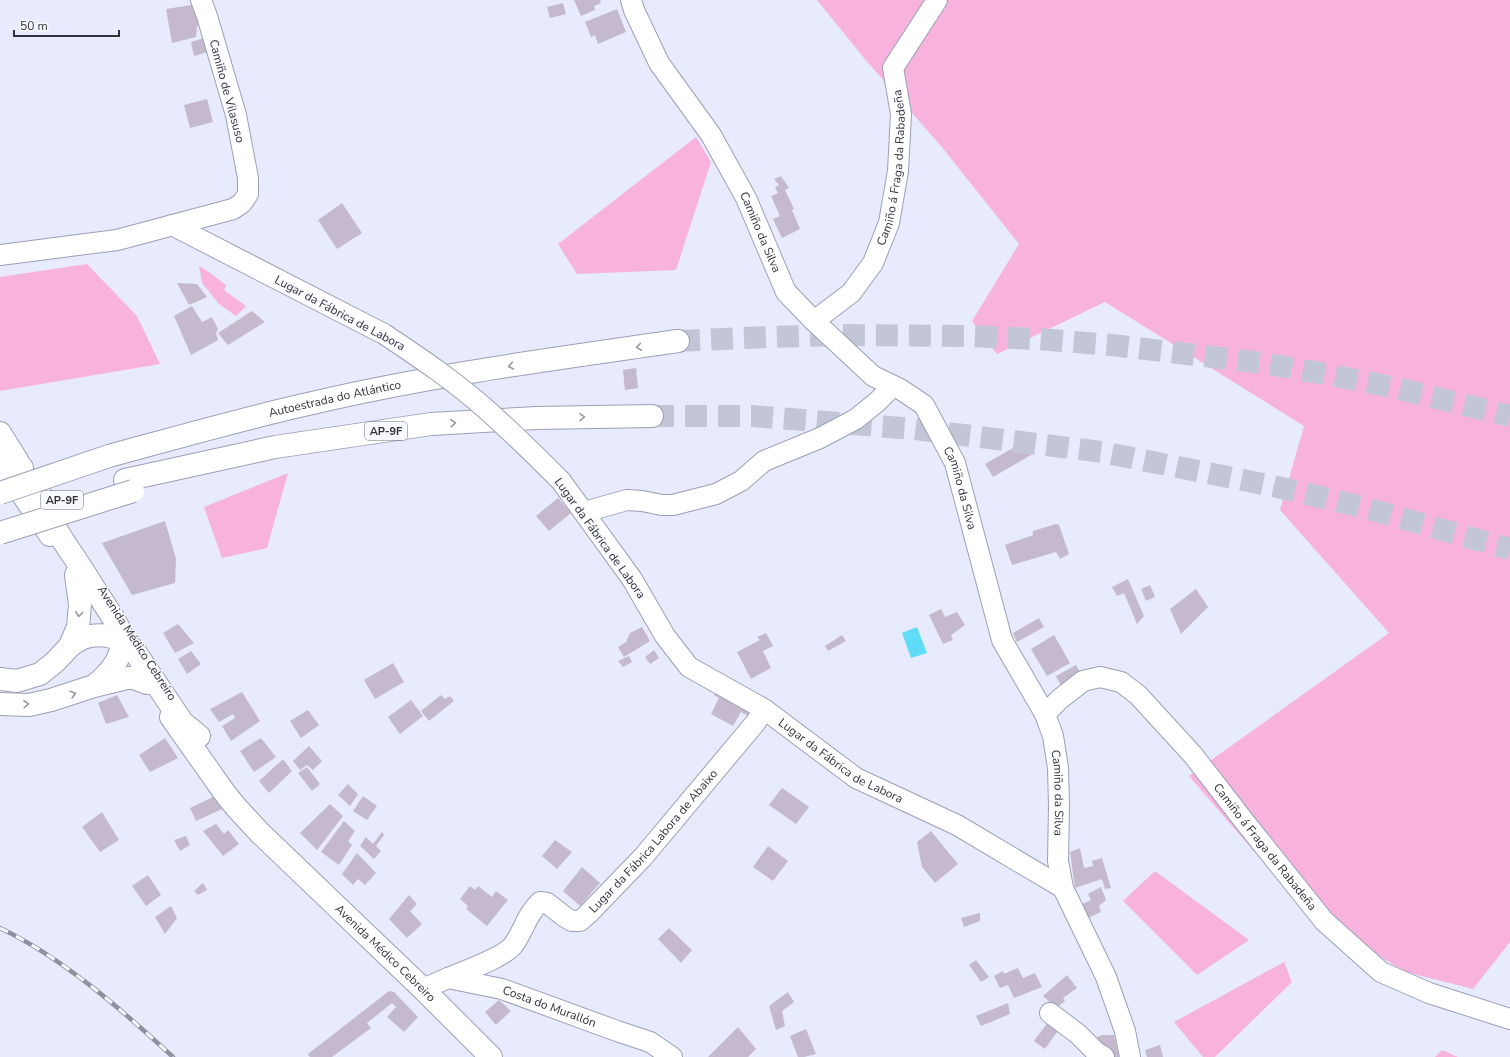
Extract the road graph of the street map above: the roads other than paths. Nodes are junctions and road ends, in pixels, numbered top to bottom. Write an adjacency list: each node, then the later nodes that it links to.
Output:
1 (200, 0): 4 (street, Camiño de Vilasuso)
2 (631, 0): 6 (street, Camiño da Silva)
3 (937, 0): 6 (street, Camiño á Fraga da Rabadeña)
4 (172, 225): 5 (street); 19 (street, Lugar da Fábrica de Labora, bridge)
5 (0, 255)
6 (814, 321): 8 (street, Camiño da Silva)
7 (678, 341): 12 (main road, Autoestrada do Atlántico / AP-9F, one-way to 12)
8 (893, 386): 19 (street); 30 (street, Camiño da Silva)
9 (652, 416): 16 (main road, one-way to 9)
10 (0, 434): 14 (main road, Avenida Médico Cebreiro)
11 (0, 447): 14 (main road)
12 (104, 452): 15 (main road); 17 (main road, Autoestrada do Atlántico / AP-9F, bridge)
13 (0, 461): 22 (main road, Avenida Médico Cebreiro)
14 (22, 468): 18 (main road, Avenida Médico Cebreiro)
15 (0, 480)
16 (129, 486): 20 (main road, AP-9F); 21 (main road, bridge)
17 (0, 493)
18 (42, 497): 23 (main road); 31 (main road, Avenida Médico Cebreiro)
19 (584, 512): 29 (street, Lugar da Fábrica de Labora)
20 (0, 520)
21 (0, 533)
22 (76, 575): 23 (main road, Avenida Médico Cebreiro); 24 (main road, one-way to 24)
23 (121, 640): 24 (main road); 26 (main road, Avenida Médico Cebreiro); 27 (main road); 31 (main road)
24 (70, 646): 25 (main road)
25 (0, 679)
26 (147, 683): 27 (main road); 32 (main road, Avenida Médico Cebreiro)
27 (94, 686): 28 (main road, one-way to 27)
28 (0, 704)
29 (764, 708): 33 (street, Lugar da Fábrica de Labora); 34 (street, Lugar da Fábrica Labora de Abaixo)
30 (1045, 714): 33 (street, Camiño da Silva); 37 (street, Camiño á Fraga da Rabadeña)
31 (199, 736): 32 (main road, Avenida Médico Cebreiro)
32 (278, 849): 35 (main road, Avenida Médico Cebreiro)
33 (1063, 888): 38 (street, Camiño da Silva)
34 (448, 978): 35 (street); 40 (street, Costa do Murallón)
35 (423, 989): 39 (main road, Avenida Médico Cebreiro)
36 (1050, 1013): 41 (street)
37 (1510, 1019)
38 (1125, 1031): 42 (street); 43 (street, Camiño da Silva)
39 (491, 1057)
40 (672, 1057)
41 (1104, 1057)
42 (1124, 1057)
43 (1130, 1057)

